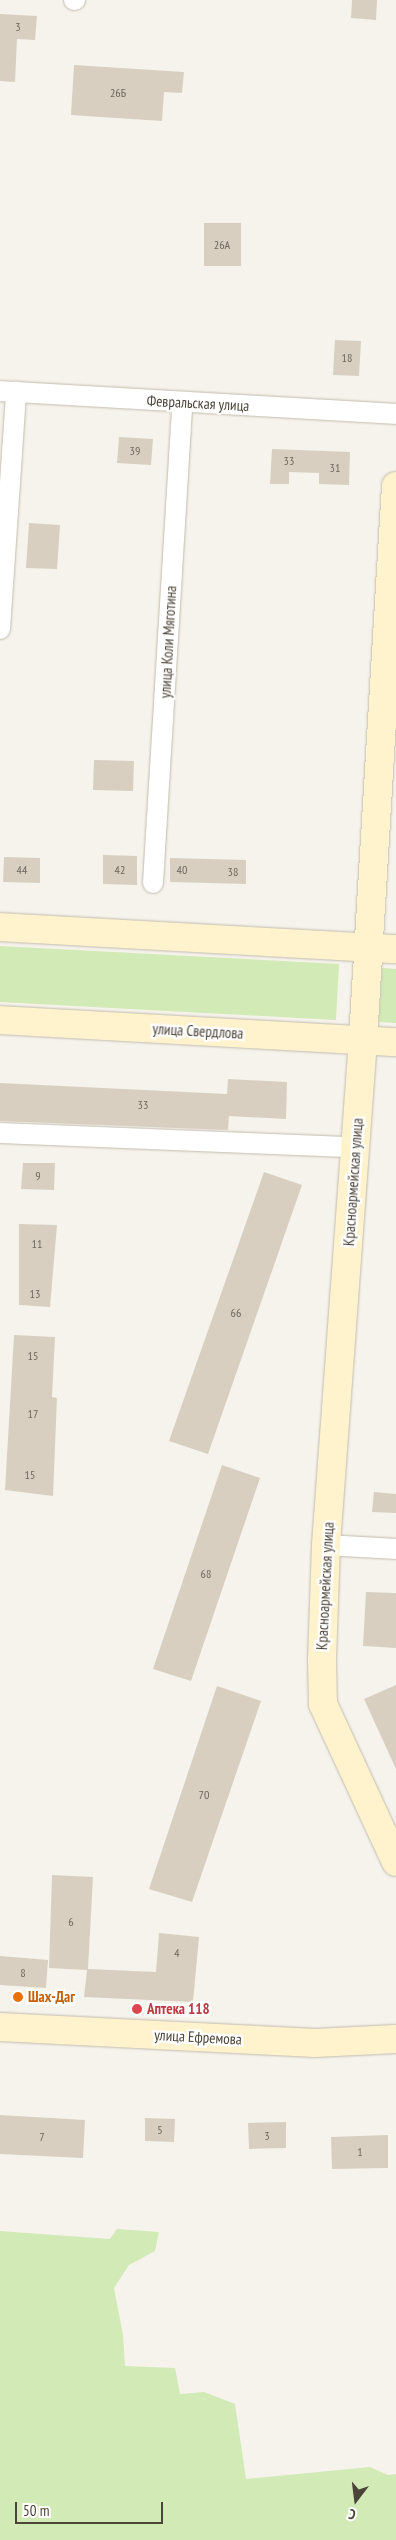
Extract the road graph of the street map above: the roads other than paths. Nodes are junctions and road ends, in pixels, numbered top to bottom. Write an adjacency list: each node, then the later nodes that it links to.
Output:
1 (8, 392): 2 (street, Февральская улица); 5 (street)
2 (182, 402): 3 (street, Февральская улица); 7 (street, улица Коли Мяготина)
3 (396, 414)
4 (396, 486): 9 (street, Красноармейская улица)
5 (2, 583): 6 (street)
6 (0, 629)
7 (154, 883)
8 (0, 928): 9 (street)
9 (369, 948): 10 (street); 12 (street, Красноармейская улица)
10 (396, 949)
11 (0, 1020): 12 (street, улица Свердлова)
12 (363, 1040): 13 (street, улица Свердлова); 15 (street, Красноармейская улица)
13 (396, 1042)
14 (0, 1133): 15 (street)
15 (355, 1147): 16 (street, Красноармейская улица)
16 (326, 1546): 17 (street); 18 (street, Красноармейская улица)
17 (396, 1549)
18 (396, 1862)
19 (0, 2027): 20 (street, улица Ефремова)
20 (396, 2039)

